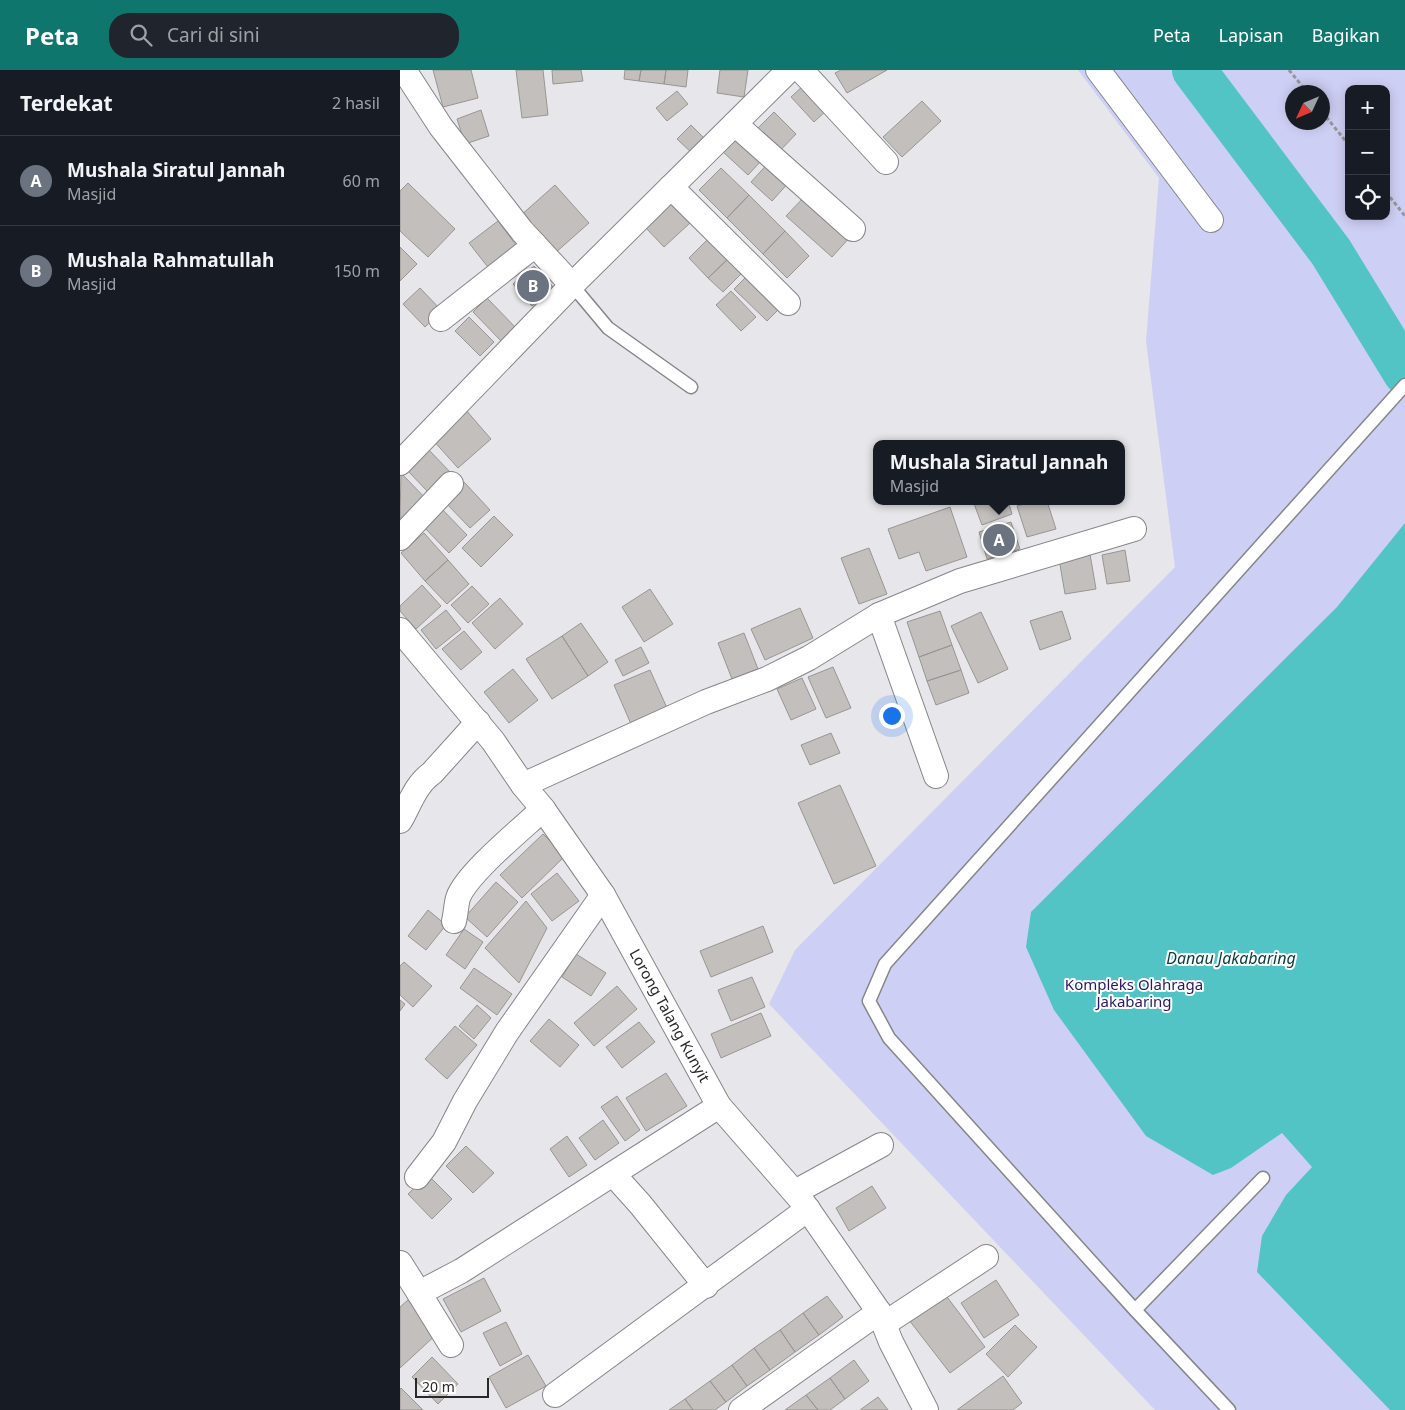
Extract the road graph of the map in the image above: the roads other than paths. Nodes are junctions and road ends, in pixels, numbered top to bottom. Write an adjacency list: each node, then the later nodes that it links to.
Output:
1 (404, 70): 10 (street)
2 (789, 70): 5 (street)
3 (801, 70): 6 (street)
4 (1098, 70): 8 (street)
5 (735, 124): 7 (street); 9 (street)
6 (886, 162)
7 (671, 187): 11 (street); 12 (street)
8 (1211, 220)
9 (853, 229)
10 (535, 245): 11 (street); 13 (street)
11 (572, 285): 15 (lane); 16 (street)
12 (788, 303)
13 (441, 319)
14 (1405, 385): 39 (lane)
15 (691, 387)
16 (400, 463)
17 (451, 484): 19 (street)
18 (1134, 529): 20 (street)
19 (400, 538)
20 (879, 615): 23 (street); 24 (street)
21 (400, 630): 22 (street, Lorong Talang Kunyit)
22 (478, 722): 24 (street, Lorong Talang Kunyit); 26 (street)
23 (936, 776)
24 (522, 785): 25 (street, Lorong Talang Kunyit)
25 (543, 809): 27 (street, Lorong Talang Kunyit); 28 (street)
26 (400, 821)
27 (603, 895): 29 (street, Lorong Talang Kunyit); 32 (street)
28 (454, 921)
29 (719, 1106): 31 (street); 34 (street, Lorong Talang Kunyit)
30 (881, 1145): 34 (street)
31 (613, 1174): 37 (street); 38 (street)
32 (417, 1176)
33 (1263, 1178): 39 (lane)
34 (801, 1201): 37 (street); 40 (street, Lorong Talang Kunyit)
35 (986, 1257): 40 (street)
36 (400, 1263): 38 (street)
37 (706, 1286): 42 (street)
38 (419, 1293): 41 (street)
39 (1135, 1310): 45 (lane)
40 (881, 1318): 43 (street); 44 (street, Lorong Talang Kunyit)
41 (451, 1345)
42 (555, 1395)
43 (741, 1410)
44 (926, 1410)
45 (1229, 1410)

